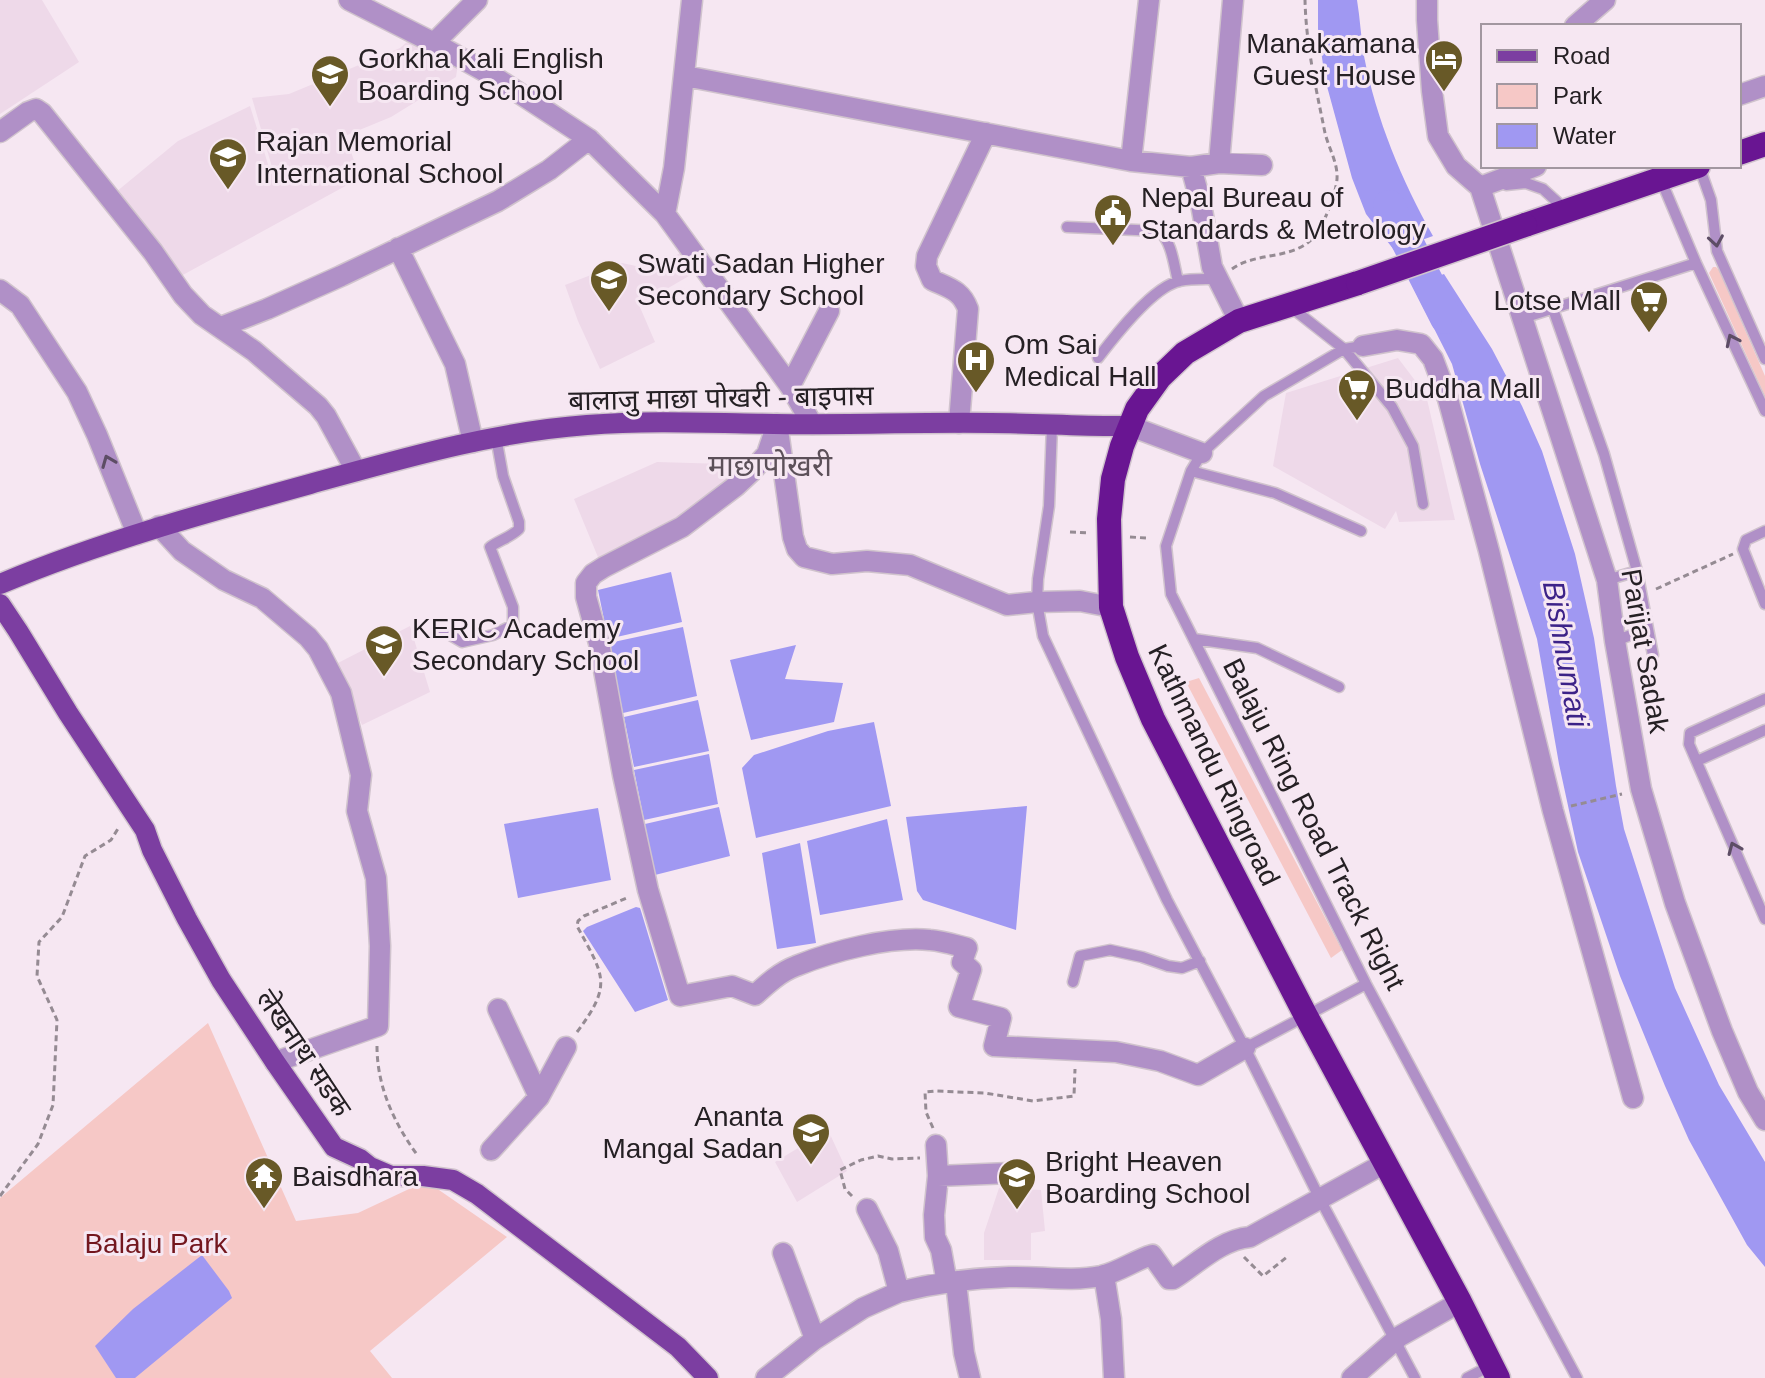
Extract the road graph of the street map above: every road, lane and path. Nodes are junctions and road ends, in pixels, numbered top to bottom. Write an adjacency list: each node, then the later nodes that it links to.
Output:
1 (349, 0): 10 (street)
2 (477, 0): 10 (street)
3 (692, 0): 11 (street)
4 (1149, 0): 19 (street)
5 (1233, 0): 20 (street)
6 (1305, 0): 33 (path)
7 (1427, 0): 27 (street)
8 (1605, 0): 9 (street)
9 (1577, 24)
10 (434, 43): 16 (street)
11 (685, 76): 15 (street); 29 (street)
12 (1765, 86): 13 (street)
13 (1741, 94)
14 (0, 132): 41 (street)
15 (986, 133): 19 (street); 47 (street)
16 (589, 139): 29 (street); 31 (street)
17 (1765, 144): 18 (highway)
18 (1741, 152)
19 (1131, 161): 22 (street)
20 (1219, 163): 21 (street); 22 (street)
21 (1262, 165)
22 (1191, 167): 33 (street)
23 (1531, 168): 27 (street)
24 (1693, 168): 26 (highway, Kathmandu Ringroad)
25 (1699, 168): 44 (lane, one-way to 44)
26 (1661, 180): 28 (highway, Kathmandu Ringroad); 32 (lane)
27 (1480, 187): 28 (lane); 39 (street, Parijat Sadak)
28 (1568, 211): 36 (highway, Kathmandu Ringroad, bridge)
29 (665, 214): 45 (street)
30 (1067, 227): 34 (lane)
31 (398, 248): 41 (street); 53 (street)
32 (1696, 263): 37 (lane); 46 (lane, one-way to 32)
33 (1218, 279): 34 (lane); 40 (street)
34 (1178, 281): 43 (lane)
35 (0, 290): 61 (street, one-way to 35)
36 (1288, 304): 40 (highway, Kathmandu Ringroad); 42 (lane)
37 (1553, 309): 39 (lane); 63 (lane)
38 (829, 311): 45 (street)
39 (1523, 318): 65 (street, Parijat Sadak)
40 (1239, 321): 51 (highway, Kathmandu Ringroad)
41 (221, 327): 55 (street)
42 (1354, 348): 54 (lane, Balaju Ring Road Track Right); 57 (lane); 83 (street)
43 (1098, 358)
44 (1765, 359)
45 (790, 386): 49 (street)
46 (1765, 411)
47 (959, 423): 49 (main road, बालाजु माछा पोखरी - बाइपास); 50 (main road, बालाजु माछा पोखरी - बाइपास)
48 (777, 424): 49 (main road, बालाजु माछा पोखरी - बाइपास); 52 (main road, बालाजु माछा पोखरी - बाइपास); 68 (street); 84 (street)
49 (812, 424)
50 (1052, 426): 51 (main road, बालाजु माछा पोखरी - बाइपास); 68 (lane)
51 (1130, 426): 54 (street); 71 (highway, Kathmandu Ringroad)
52 (496, 437): 53 (main road, बालाजु माछा पोखरी - बाइपास); 73 (lane)
53 (473, 442): 55 (main road, बालाजु माछा पोखरी - बाइपास)
54 (1202, 453): 56 (lane, Balaju Ring Road Track Right)
55 (356, 471): 58 (main road, बालाजु माछा पोखरी - बाइपास)
56 (1191, 471): 59 (lane); 74 (lane, Balaju Ring Road Track Right)
57 (1423, 504)
58 (159, 526): 61 (main road, बालाजु माछा पोखरी - बाइपास); 91 (street)
59 (1361, 531)
60 (1765, 531): 62 (lane)
61 (137, 534): 66 (main road, बालाजु माछा पोखरी - बाइपास)
62 (1743, 549): 64 (lane); 67 (path)
63 (1637, 571): 65 (lane); 67 (lane)
64 (1760, 578): 70 (lane)
65 (1607, 580): 75 (street, Parijat Sadak)
66 (0, 584)
67 (1641, 595): 72 (lane)
68 (1037, 602): 71 (street); 86 (lane)
69 (0, 604): 82 (main road, लेखनाथ सडक)
70 (1765, 604)
71 (1111, 607): 90 (highway, Kathmandu Ringroad)
72 (1647, 629): 75 (lane); 76 (lane)
73 (438, 632)
74 (1194, 639): 77 (lane); 88 (lane, Balaju Ring Road Track Right)
75 (1615, 641): 81 (street, Parijat Sadak)
76 (1653, 655)
77 (1339, 687)
78 (1765, 699): 80 (lane)
79 (1765, 730): 80 (lane)
80 (1697, 761): 85 (lane, one-way to 80)
81 (1641, 789): 83 (path); 98 (street, Parijat Sadak)
82 (131, 806): 95 (main road, लेखनाथ सडक); 104 (path)
83 (1553, 811): 97 (street)
84 (648, 890): 92 (path); 94 (street)
85 (1765, 919)
86 (1200, 961): 87 (lane); 93 (lane)
87 (1073, 982)
88 (1366, 984): 90 (lane); 124 (lane, Balaju Ring Road Track Right)
89 (498, 1009): 96 (street)
90 (1306, 1016): 93 (lane); 101 (highway, Kathmandu Ringroad)
91 (377, 1026): 95 (street); 103 (path)
92 (566, 1047): 96 (street)
93 (1245, 1048): 94 (street); 105 (lane)
94 (1077, 1050): 100 (path)
95 (275, 1062): 103 (main road, लेखनाथ सडक)
96 (539, 1097): 99 (street)
97 (1633, 1098)
98 (1765, 1120)
99 (491, 1150)
100 (937, 1160): 102 (street); 106 (path); 111 (street)
101 (1385, 1163): 105 (street); 113 (highway, Kathmandu Ringroad)
102 (1010, 1173)
103 (435, 1178): 117 (main road, लेखनाथ सडक)
104 (0, 1196)
105 (1320, 1199): 107 (street); 115 (lane)
106 (867, 1209): 112 (street)
107 (1230, 1244): 109 (path); 110 (street)
108 (783, 1253): 114 (street)
109 (1287, 1257)
110 (1104, 1275): 111 (street); 120 (street)
111 (952, 1282): 112 (street); 119 (street)
112 (899, 1292): 114 (street)
113 (1460, 1302): 115 (street); 116 (highway, Kathmandu Ringroad)
114 (815, 1339): 118 (street)
115 (1395, 1340): 121 (street); 122 (lane)
116 (1495, 1371): 123 (lane)
117 (708, 1378)
118 (766, 1378)
119 (970, 1378)
120 (1114, 1378)
121 (1352, 1378)
122 (1415, 1378)
123 (1467, 1378)
124 (1577, 1378)

